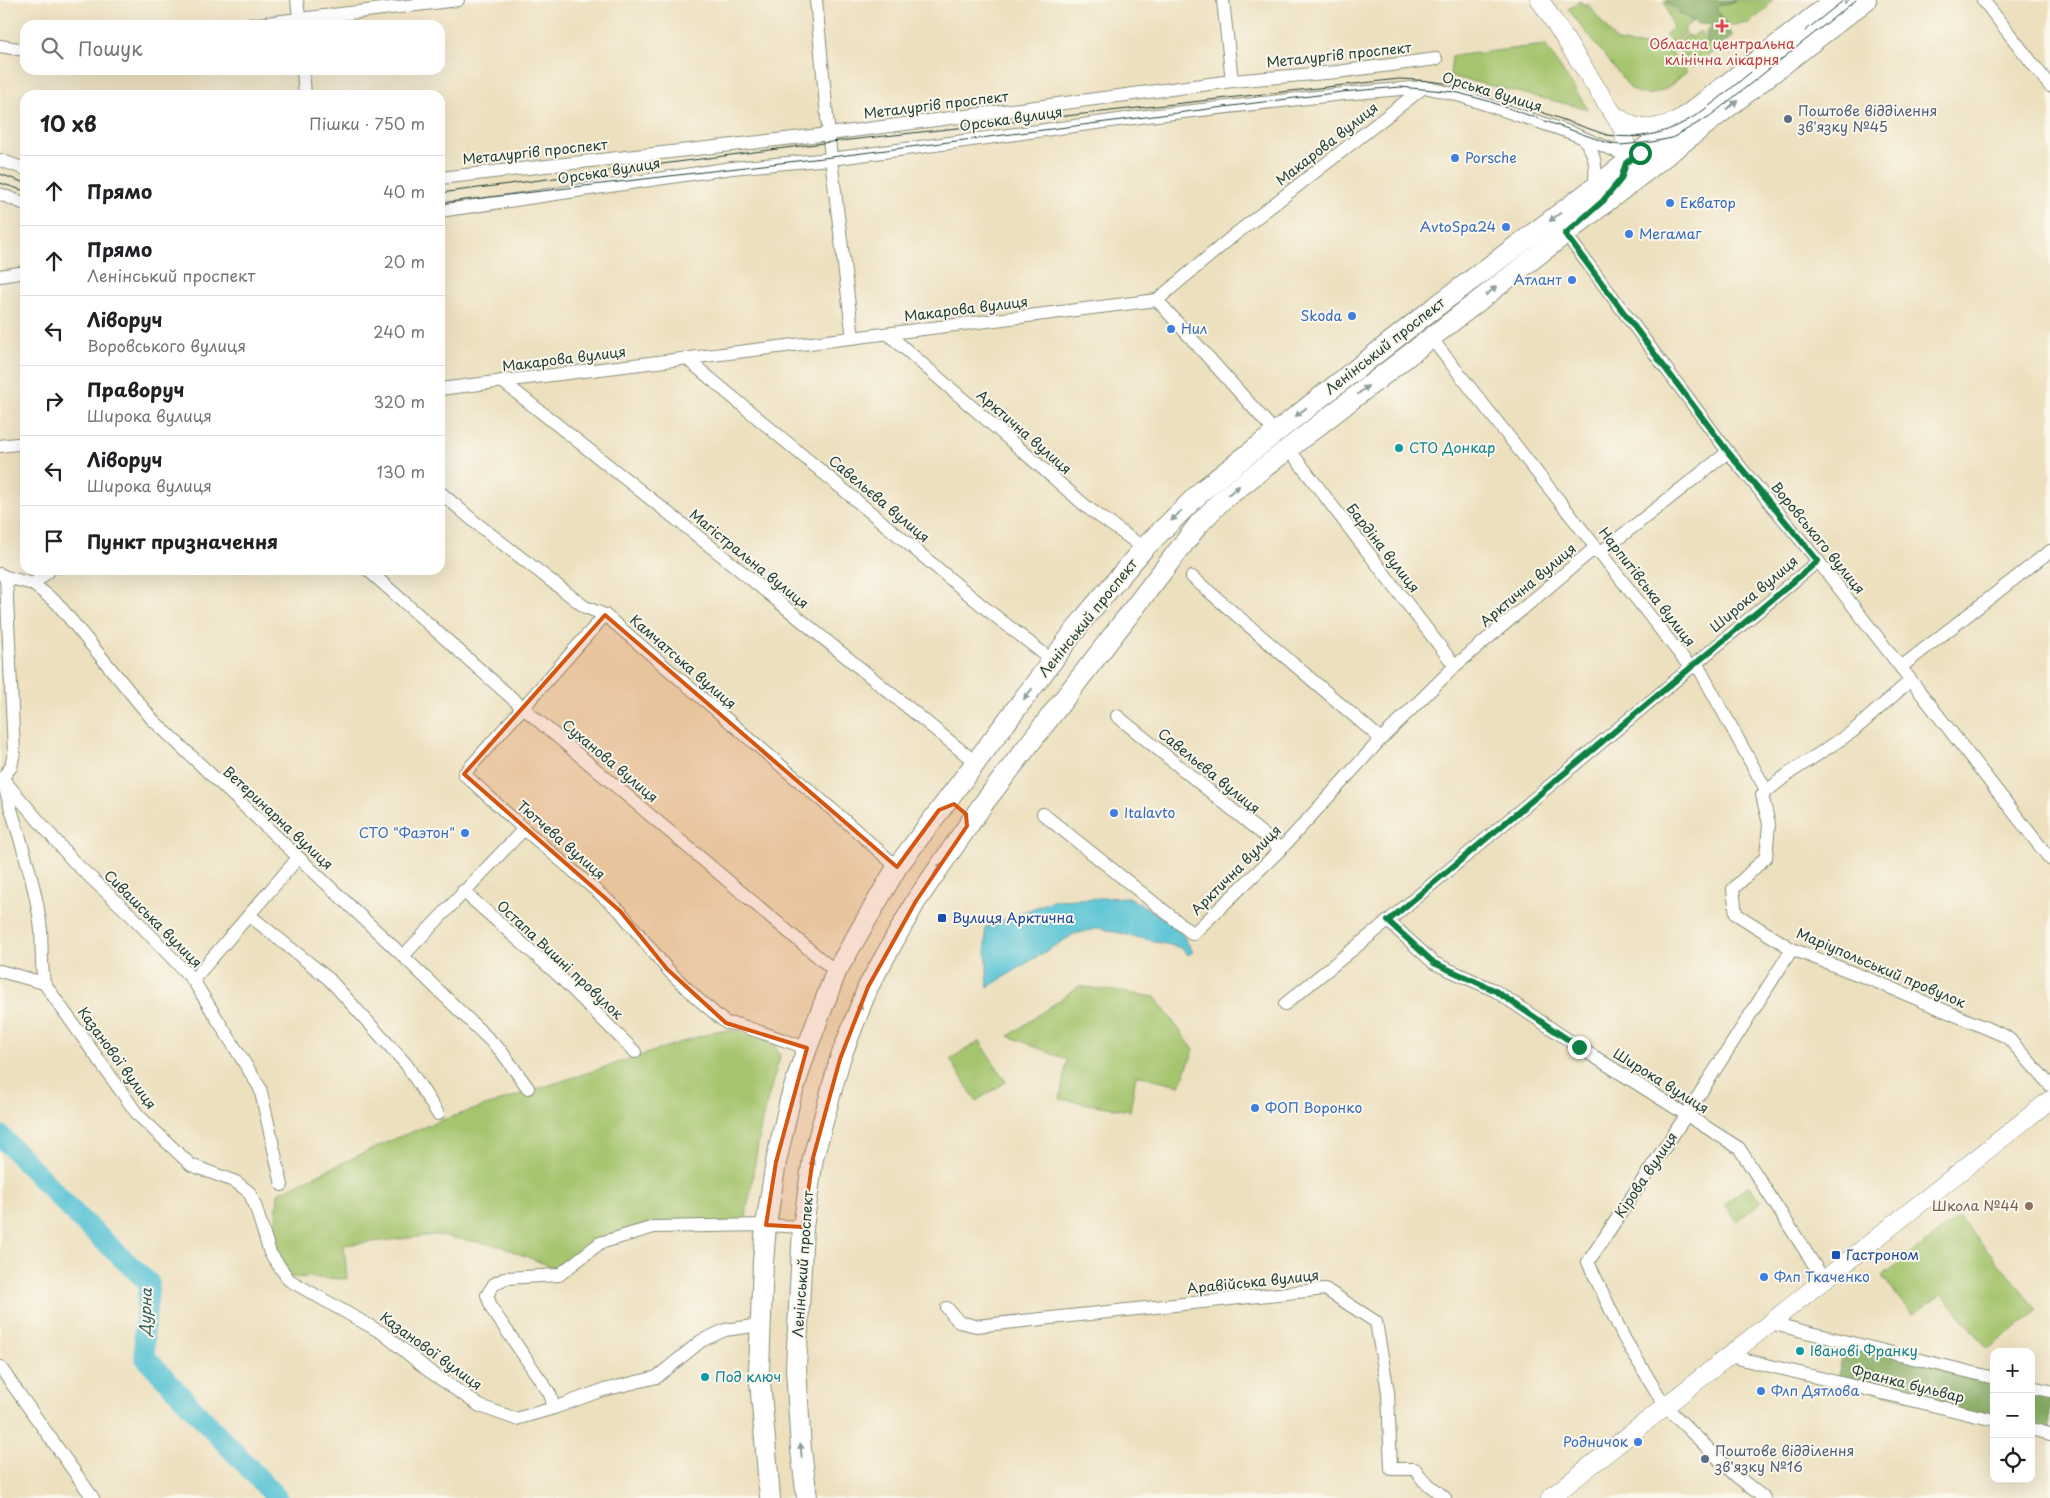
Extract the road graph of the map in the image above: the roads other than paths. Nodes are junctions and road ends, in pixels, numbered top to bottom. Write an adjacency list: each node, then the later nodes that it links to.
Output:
1 (297, 0): 9 (street)
2 (458, 0): 10 (street)
3 (816, 0): 22 (street)
4 (1223, 0): 15 (street)
5 (1540, 0): 19 (street)
6 (1834, 0): 20 (main road, Ленінський проспект)
7 (1866, 0): 21 (main road, Ленінський проспект, one-way to 7)
8 (1983, 0): 16 (street)
9 (300, 20)
10 (314, 20)
11 (0, 46): 12 (street)
12 (20, 49)
13 (1436, 59): 15 (street, Металургів проспект)
14 (303, 75): 18 (street)
15 (1232, 82): 22 (street, Металургів проспект)
16 (2050, 86)
17 (1424, 87): 23 (street, Орська вулиця); 25 (street, Орська вулиця); 37 (street, Макарова вулиця)
18 (305, 90)
19 (1616, 115): 20 (street); 24 (street)
20 (1678, 121): 24 (main road, Ленінський проспект)
21 (1702, 128): 24 (street); 32 (main road, Ленінський проспект)
22 (830, 134): 25 (street); 28 (street, Металургів проспект)
23 (1581, 137): 24 (street, Орська вулиця); 29 (street)
24 (1628, 155): 29 (main road, Ленінський проспект); 32 (street)
25 (831, 158): 33 (street, Орська вулиця); 39 (street)
26 (0, 160): 27 (street)
27 (20, 167)
28 (445, 177)
29 (1594, 188): 44 (main road, Ленінський проспект, one-way to 44)
30 (0, 194): 31 (street)
31 (20, 202)
32 (1596, 209): 34 (main road, Ленінський проспект)
33 (445, 211)
34 (1565, 234): 40 (main road, Ленінський проспект, one-way to 34); 48 (street, Воровського вулиця)
35 (20, 273): 36 (street)
36 (0, 276)
37 (1157, 300): 38 (street, Макарова вулиця); 44 (street)
38 (888, 334): 39 (street, Макарова вулиця); 50 (street, Арктична вулиця)
39 (853, 338): 41 (street, Макарова вулиця)
40 (1431, 338): 47 (main road, Ленінський проспект, one-way to 40); 52 (street, Нарпитівська вулиця)
41 (687, 359): 42 (street, Макарова вулиця); 60 (street, Савельєва вулиця)
42 (502, 381): 43 (street, Макарова вулиця); 68 (street, Магістральна вулиця)
43 (445, 388)
44 (1275, 432): 50 (main road, Ленінський проспект, one-way to 50)
45 (20, 444): 46 (street)
46 (0, 446)
47 (1288, 448): 61 (street, Бардіна вулиця); 71 (main road, Ленінський проспект, one-way to 47)
48 (1728, 452): 52 (street, Арктична вулиця); 53 (street, Воровського вулиця)
49 (445, 496): 59 (street, Камчатська вулиця)
50 (1144, 548): 60 (main road, Ленінський проспект)
51 (2050, 551): 63 (street)
52 (1601, 552): 61 (street, Арктична вулиця); 62 (street, Нарпитівська вулиця)
53 (1818, 561): 62 (street, Широка вулиця); 63 (street, Воровського вулиця)
54 (3, 575): 58 (street, Ветеринарна вулиця); 69 (street, Ветеринарна вулиця)
55 (44, 575): 58 (street)
56 (374, 575): 65 (street, Суханова вулиця)
57 (1192, 577): 67 (street)
58 (33, 584): 77 (street, Ветеринарна вулиця)
59 (605, 615): 65 (street, Тютчева вулиця); 79 (street, Камчатська вулиця)
60 (1053, 661): 68 (main road, Ленінський проспект, one-way to 68)
61 (1456, 666): 67 (street, Арктична вулиця)
62 (1690, 667): 70 (street, Нарпитівська вулиця); 82 (street, Широка вулиця)
63 (1900, 667): 64 (street, Воровського вулиця)
64 (1911, 680): 70 (street); 78 (street, Воровського вулиця)
65 (522, 707): 75 (street, Тютчева вулиця); 86 (street, Суханова вулиця)
66 (1117, 716): 76 (street, Савельєва вулиця)
67 (1381, 739): 76 (street, Арктична вулиця)
68 (969, 770): 71 (main road); 72 (main road, Ленінський проспект)
69 (1, 779): 87 (street, Сивашська вулиця); 88 (street)
70 (1766, 790): 83 (street, Маріупольський провулок)
71 (983, 804): 74 (main road, Ленінський проспект)
72 (939, 810): 74 (main road); 79 (main road, Ленінський проспект)
73 (1043, 814): 76 (street, Арктична вулиця)
74 (967, 826): 99 (main road, Ленінський проспект, one-way to 74)
75 (524, 829): 80 (street); 90 (street, Тютчева вулиця)
76 (1281, 849)
77 (298, 858): 81 (street); 84 (street, Ветеринарна вулиця)
78 (2050, 859)
79 (897, 867): 86 (main road, Ленінський проспект)
80 (463, 891): 84 (street); 91 (street, Остапа Вишні провулок)
81 (249, 915): 87 (street); 95 (street)
82 (1388, 921): 89 (street, Широка вулиця); 96 (street, Широка вулиця)
83 (1792, 949): 92 (street, Маріупольський провулок); 96 (street, Кірова вулиця)
84 (403, 956): 93 (street, Ветеринарна вулиця)
85 (0, 971): 88 (street)
86 (836, 972): 90 (main road, Ленінський проспект)
87 (193, 980): 97 (street, Сивашська вулиця)
88 (44, 983): 110 (street, Казанової вулиця)
89 (1285, 1004)
90 (806, 1048): 98 (main road, Ленінський проспект)
91 (635, 1052)
92 (2050, 1085)
93 (528, 1088)
94 (2050, 1100): 100 (street)
95 (438, 1114)
96 (1687, 1114): 100 (street, Широка вулиця); 109 (street, Кірова вулиця)
97 (282, 1185)
98 (766, 1225): 99 (street); 103 (main road, Ленінський проспект); 110 (street)
99 (803, 1226): 116 (main road, Ленінський проспект, one-way to 99)
100 (1824, 1280): 102 (street)
101 (947, 1308): 117 (street, Аравійська вулиця)
102 (1770, 1323): 104 (street); 106 (street, Франка бульвар)
103 (760, 1325): 110 (street, Казанової вулиця); 115 (main road, Ленінський проспект)
104 (1728, 1356): 109 (street); 111 (street, Франка бульвар)
105 (0, 1367): 114 (street)
106 (1990, 1377)
107 (2035, 1388): 108 (street)
108 (2050, 1391)
109 (1665, 1406): 118 (street); 119 (street)
110 (554, 1408)
111 (1990, 1419)
112 (2035, 1430): 113 (street)
113 (2050, 1434)
114 (93, 1498)
115 (770, 1498)
116 (807, 1498)
117 (1445, 1498)
118 (1550, 1498)
119 (1764, 1498)

